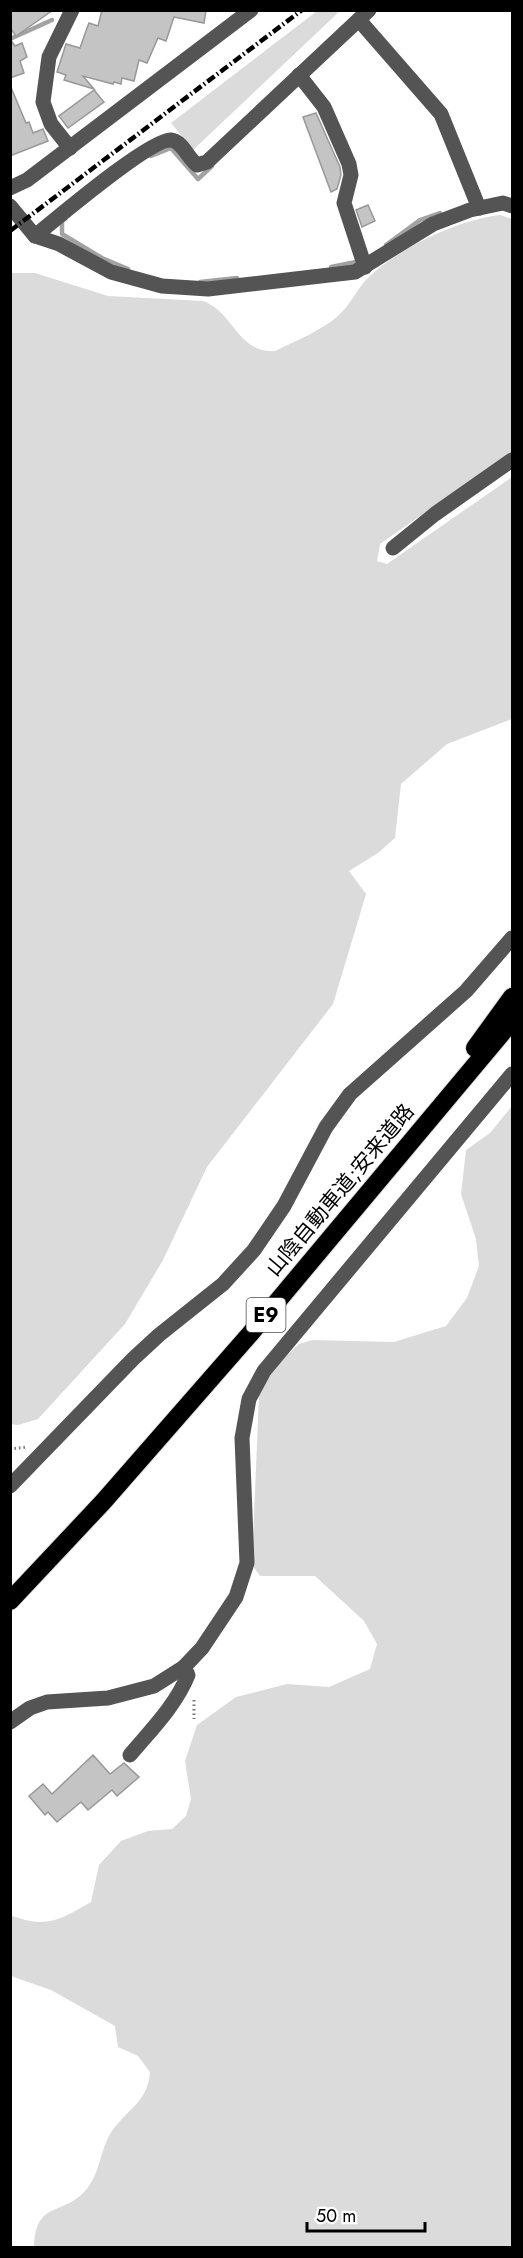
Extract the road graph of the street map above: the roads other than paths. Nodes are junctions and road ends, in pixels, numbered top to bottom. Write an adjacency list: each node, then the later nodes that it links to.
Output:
1 (72, 10): 5 (street)
2 (251, 10): 5 (street)
3 (364, 15): 4 (street); 9 (street)
4 (299, 75): 10 (street); 11 (street)
5 (70, 148): 6 (street)
6 (10, 188)
7 (10, 206): 10 (street)
8 (513, 206): 9 (street)
9 (479, 208): 11 (street)
10 (35, 236): 11 (street)
11 (365, 267)
12 (513, 460): 13 (street)
13 (393, 548)
14 (513, 938): 19 (street)
15 (513, 997): 18 (highway)
16 (513, 1022): 18 (highway, 山陰自動車道;安来道路 / E9)
17 (513, 1074): 21 (street)
18 (394, 1159): 20 (highway, 山陰自動車道;安来道路 / E9)
19 (10, 1486)
20 (10, 1601)
21 (184, 1666): 22 (street); 23 (street)
22 (10, 1722)
23 (130, 1755)

